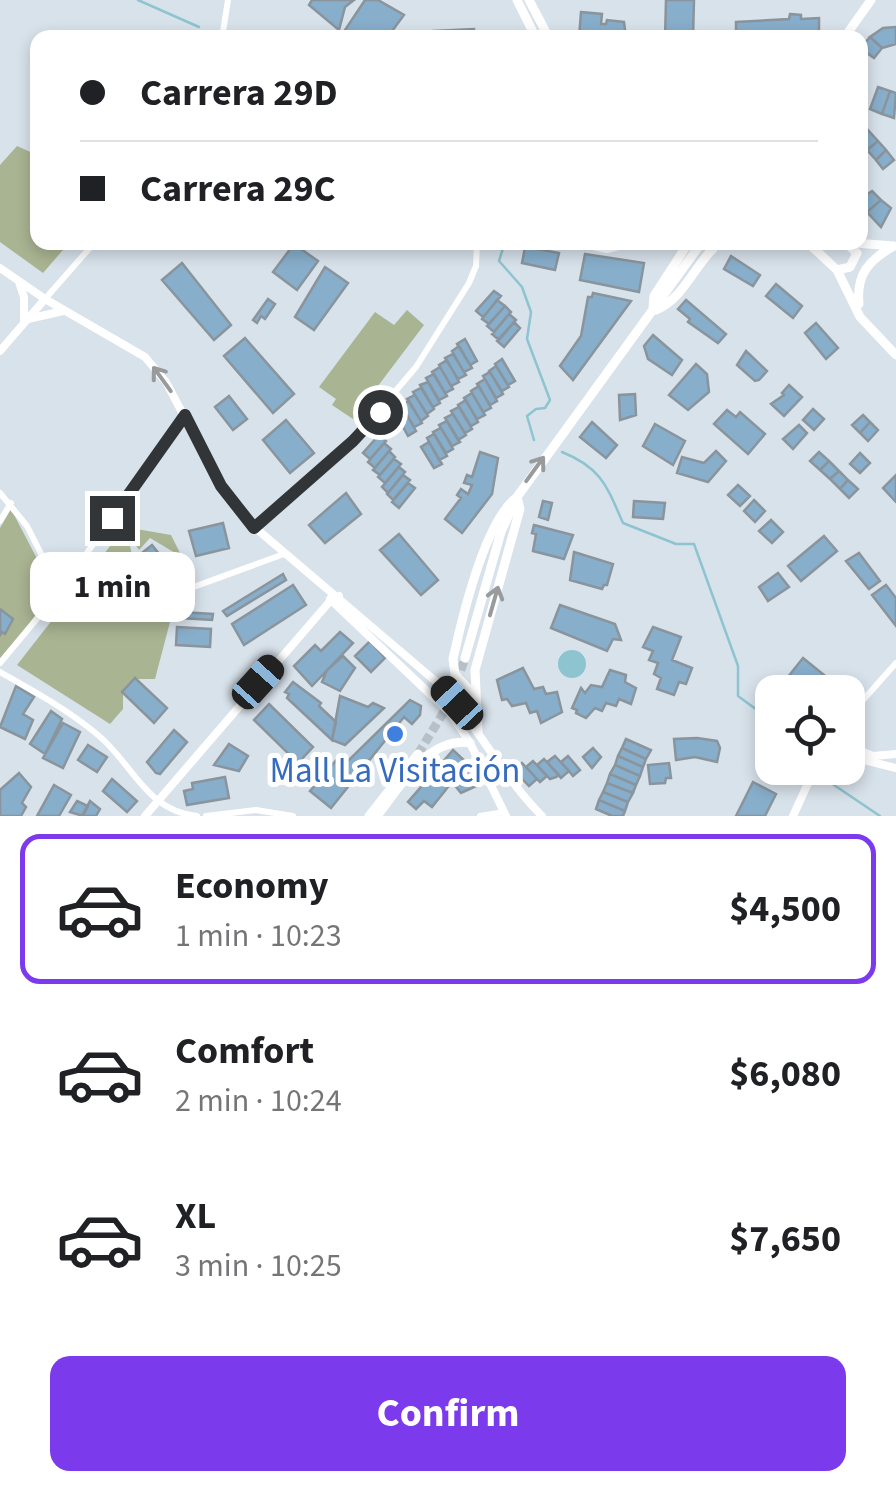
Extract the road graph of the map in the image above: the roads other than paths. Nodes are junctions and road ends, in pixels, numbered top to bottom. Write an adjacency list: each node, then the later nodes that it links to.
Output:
1 (228, 0): 5 (street)
2 (517, 0): 6 (main road)
3 (529, 0): 7 (main road)
4 (871, 0): 8 (main road)
5 (223, 30)
6 (532, 30)
7 (545, 30)
8 (850, 30)
9 (868, 244): 10 (main road)
10 (895, 246): 24 (main road)
11 (88, 250): 21 (street)
12 (477, 250): 33 (street)
13 (684, 250): 23 (main road)
14 (696, 250): 23 (main road)
15 (711, 250): 23 (main road)
16 (816, 250): 19 (main road)
17 (853, 250): 19 (main road)
18 (0, 268): 20 (street)
19 (837, 270): 24 (main road)
20 (18, 281): 21 (street); 25 (street)
21 (45, 298): 22 (street); 25 (street)
22 (66, 311): 25 (street); 28 (street, one-way to 22)
23 (653, 311): 30 (main road, one-way to 23)
24 (860, 317): 27 (main road)
25 (24, 321): 26 (street)
26 (0, 351)
27 (896, 355)
28 (185, 415): 33 (street); 35 (street)
29 (0, 493): 31 (street)
30 (517, 497): 38 (main road); 42 (main road, one-way to 30); 42 (main road)
31 (11, 503): 32 (street); 35 (street)
32 (0, 521)
33 (254, 528): 34 (street)
34 (284, 554): 36 (street); 37 (street)
35 (60, 591): 39 (street)
36 (335, 598): 44 (street); 45 (street); 52 (street)
37 (144, 605)
38 (465, 658)
39 (0, 663)
40 (896, 663): 43 (street)
41 (0, 672): 52 (street)
42 (474, 696): 44 (main road)
43 (865, 698)
44 (478, 732): 62 (street)
45 (470, 743): 53 (street); 60 (main road)
46 (865, 753): 48 (street)
47 (418, 754): 59 (main road)
48 (896, 754)
49 (865, 760): 50 (street)
50 (896, 768)
51 (808, 785): 63 (street)
52 (156, 802): 55 (street); 56 (street)
53 (505, 814): 61 (street)
54 (227, 815): 57 (street); 58 (street)
55 (144, 816)
56 (197, 816)
57 (206, 816)
58 (294, 816)
59 (369, 816)
60 (378, 816)
61 (480, 816)
62 (542, 816)
63 (793, 816)

